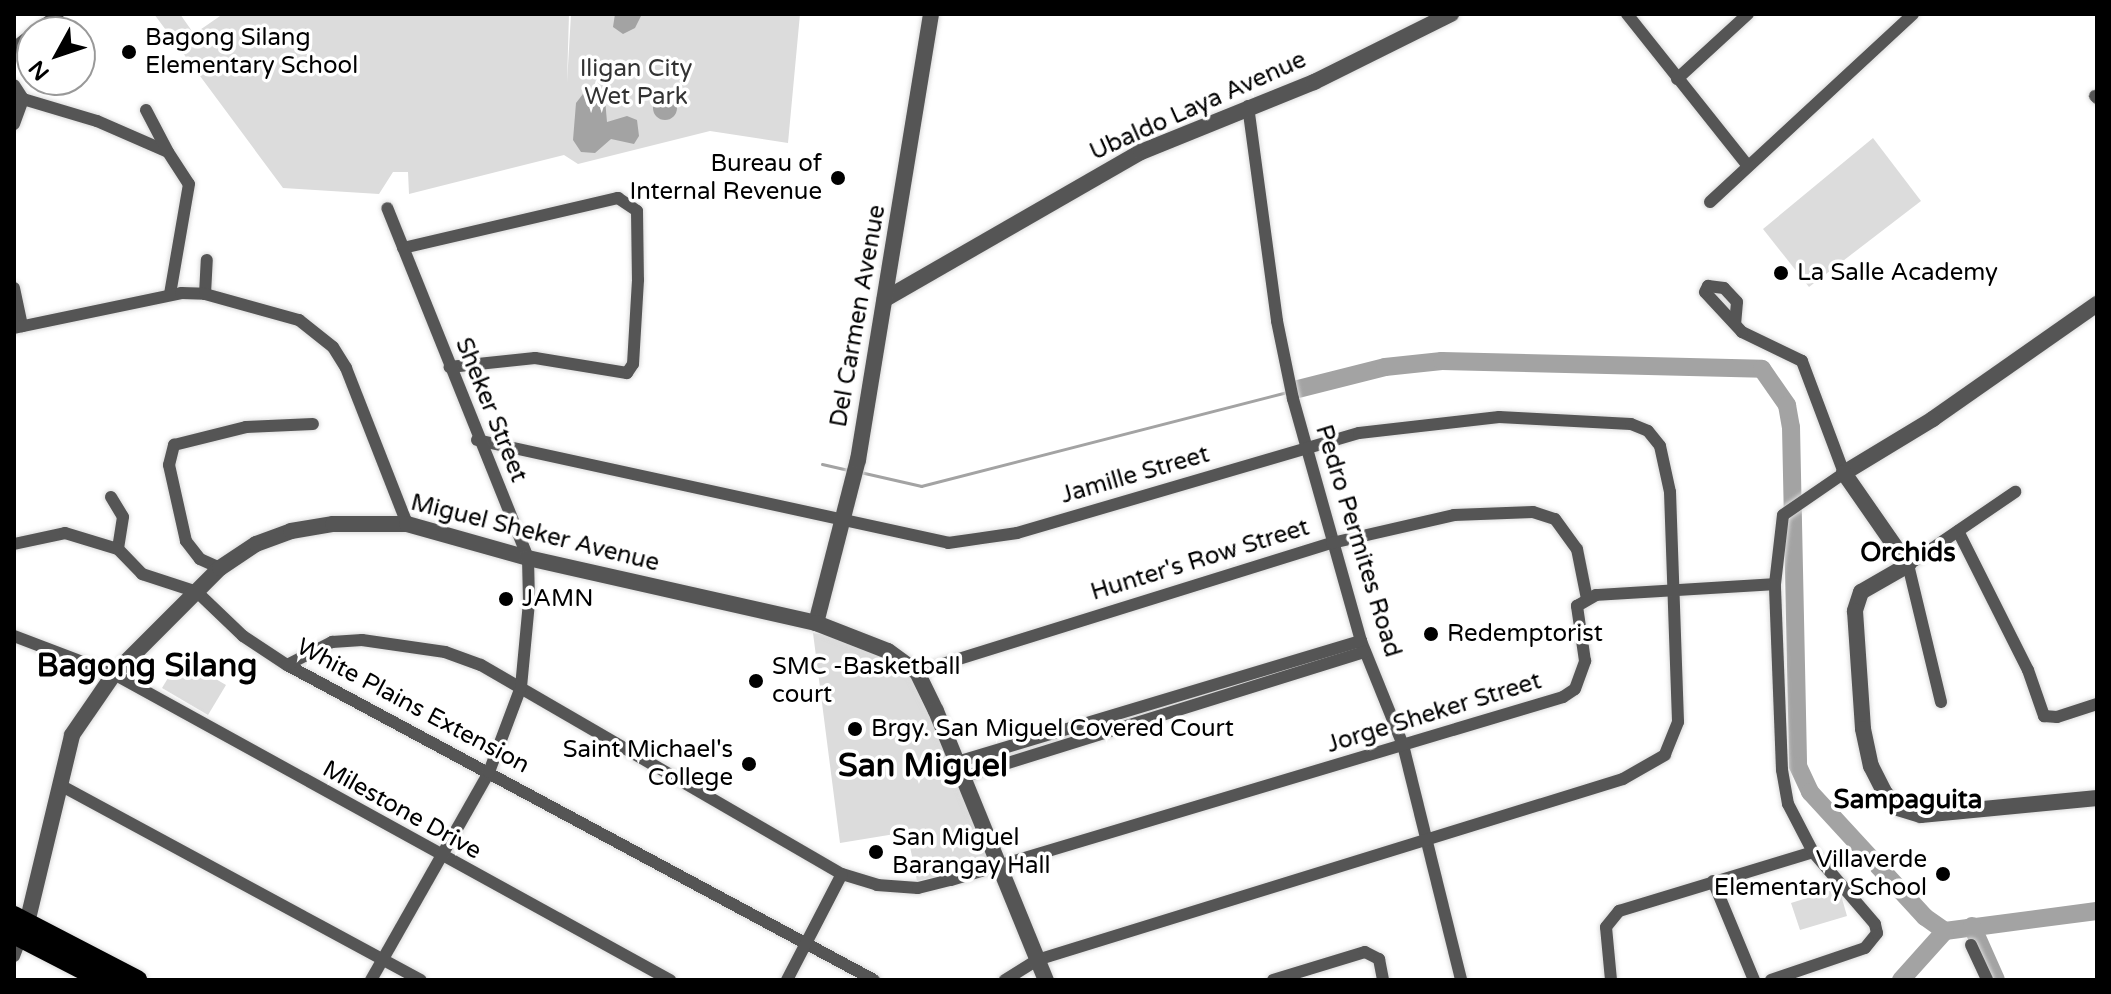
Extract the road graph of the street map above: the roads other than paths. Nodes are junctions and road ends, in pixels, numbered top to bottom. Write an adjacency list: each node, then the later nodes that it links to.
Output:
1 (931, 14): 21 (street, Del Carmen Avenue)
2 (1451, 14): 9 (street, Ubaldo Laya Avenue)
3 (1627, 14): 6 (street)
4 (1748, 14): 6 (street)
5 (1913, 14): 13 (street)
6 (1677, 79): 13 (street)
7 (14, 85): 8 (street)
8 (18, 99): 11 (street); 12 (street)
9 (1248, 106): 21 (street, Ubaldo Laya Avenue); 28 (street, Pedro Permites Road)
10 (146, 110): 12 (street)
11 (14, 124)
12 (168, 152): 19 (street)
13 (1748, 166): 14 (street)
14 (1710, 202)
15 (387, 208): 16 (street, Sheker Street)
16 (403, 248): 25 (street, Sheker Street); 25 (street)
17 (207, 260): 20 (street)
18 (14, 288): 24 (street)
19 (170, 294): 20 (street); 24 (street)
20 (205, 294): 33 (street)
21 (885, 299): 32 (street, Del Carmen Avenue)
22 (2097, 304): 29 (street)
23 (1735, 324): 29 (street)
24 (18, 327)
25 (449, 367): 27 (street, Sheker Street)
26 (313, 424): 40 (street)
27 (477, 440): 32 (street, Jamille Street); 38 (street, Sheker Street)
28 (1307, 448): 32 (street, Jamille Street); 35 (street, Pedro Permites Road); 42 (street, Jamille Street)
29 (1844, 473): 39 (street); 41 (street)
30 (2015, 492): 34 (street)
31 (111, 497): 37 (street)
32 (845, 520): 45 (street, Del Carmen Avenue)
33 (407, 524): 38 (street, Miguel Sheker Avenue); 40 (street, Miguel Sheker Avenue)
34 (1958, 531): 39 (street); 53 (street)
35 (1332, 543): 44 (street, Hunter's Row Street); 47 (street, Pedro Permites Road); 49 (street, Hunter's Row Street)
36 (14, 544): 37 (street)
37 (118, 549): 43 (street)
38 (528, 558): 45 (street, Miguel Sheker Avenue); 51 (street, Sheker Street)
39 (1908, 565): 52 (street); 58 (street)
40 (220, 568): 43 (street, Miguel Sheker Avenue)
41 (1775, 584): 42 (street); 60 (street)
42 (1670, 588): 44 (street); 59 (street, Jamille Street)
43 (197, 592): 48 (street, White Plains Extension); 50 (street, Miguel Sheker Avenue)
44 (1587, 599): 54 (street, Jorge Sheker Street)
45 (816, 623): 49 (street, Miguel Sheker Avenue)
46 (14, 636): 50 (street, Milestone Drive)
47 (1363, 647): 54 (street, Pedro Permites Road); 55 (street)
48 (287, 665): 51 (street, Jorge Sheker Street); 56 (street, White Plains Extension)
49 (917, 672): 55 (street)
50 (114, 674): 57 (street, Miguel Sheker Avenue); 61 (street, Milestone Drive)
51 (521, 687): 56 (street, Sheker Street); 63 (street, Jorge Sheker Street)
52 (1941, 702)
53 (2097, 704)
54 (1403, 745): 59 (street, Pedro Permites Road); 62 (street, Jorge Sheker Street)
55 (960, 769): 62 (street)
56 (489, 772): 61 (street, Sheker Street); 66 (street, White Plains Extension)
57 (60, 785): 65 (street, Miguel Sheker Avenue); 68 (street)
58 (2097, 798)
59 (1430, 838): 69 (street, Jamille Street); 81 (street, Pedro Permites Road)
60 (1813, 852): 64 (street); 84 (street)
61 (440, 857): 68 (street, Sheker Street); 74 (street, Milestone Drive)
62 (999, 867): 63 (street, Jorge Sheker Street); 69 (street)
63 (842, 874): 66 (street)
64 (1713, 881): 82 (street); 83 (street)
65 (18, 933): 70 (highway); 71 (highway)
66 (806, 945): 75 (street); 76 (street, White Plains Extension)
67 (1971, 945): 85 (street)
68 (383, 960): 72 (street, Sheker Street); 73 (street)
69 (1037, 960): 77 (street, Jamille Street); 78 (street)
70 (103, 980)
71 (137, 980)
72 (371, 980)
73 (421, 980)
74 (670, 980)
75 (787, 980)
76 (874, 980)
77 (1005, 980)
78 (1046, 980)
79 (1273, 980): 80 (street)
80 (1383, 980)
81 (1461, 980)
82 (1611, 980)
83 (1754, 980)
84 (1771, 980)
85 (1987, 980)

